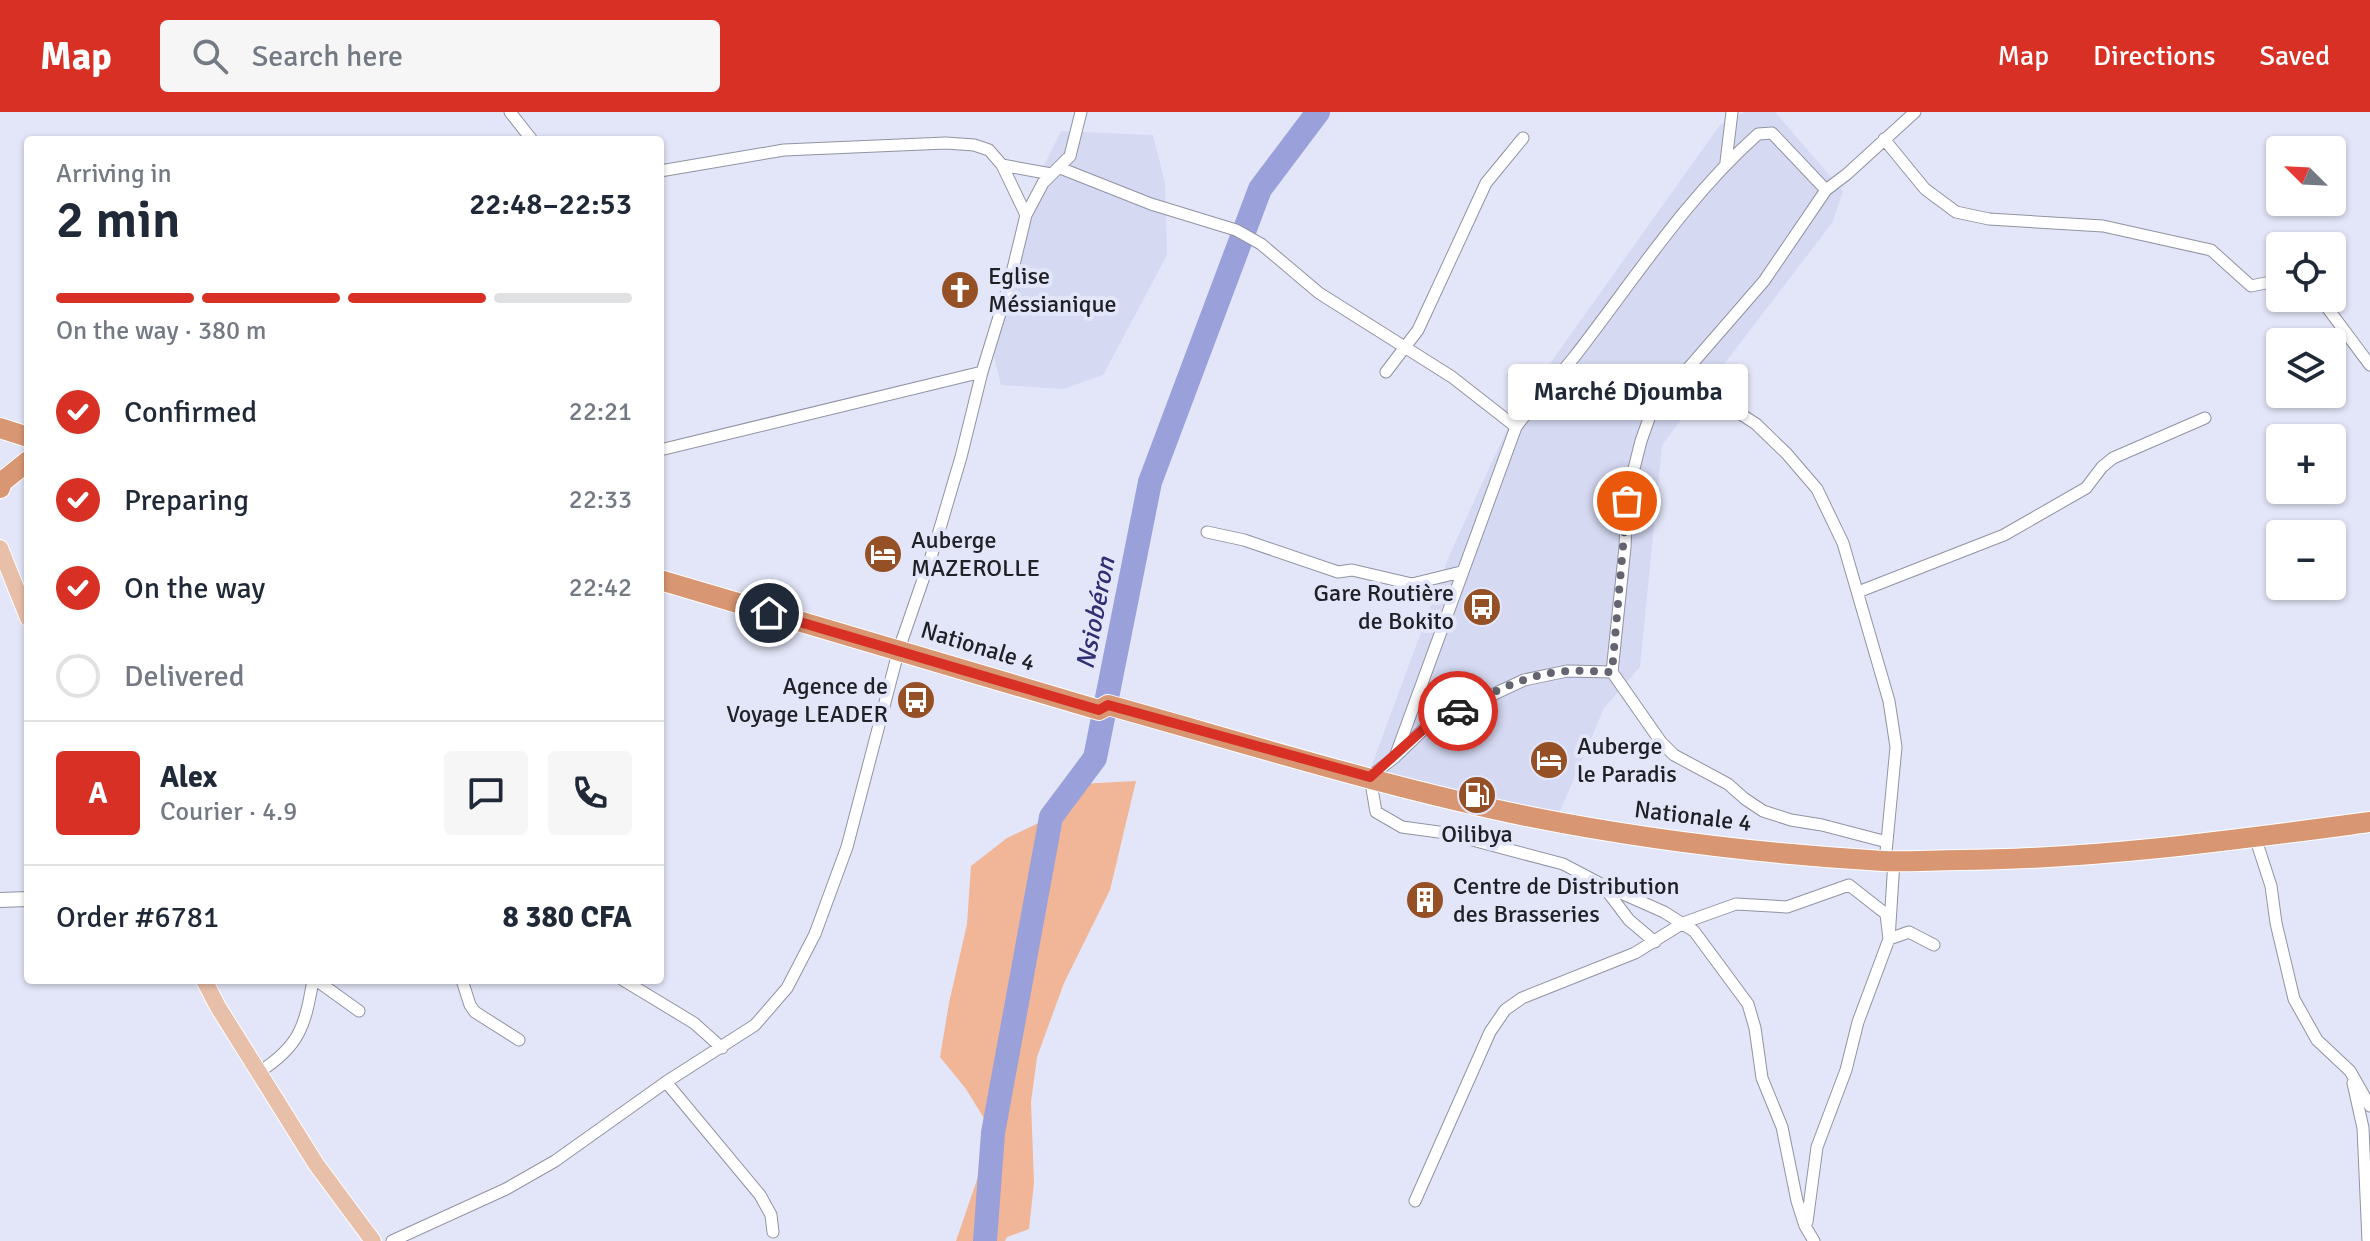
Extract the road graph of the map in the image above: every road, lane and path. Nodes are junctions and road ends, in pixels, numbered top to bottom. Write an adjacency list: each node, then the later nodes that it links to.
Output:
1 (510, 112): 5 (street)
2 (1081, 112): 11 (street)
3 (1732, 112): 8 (street)
4 (1915, 112): 7 (street)
5 (529, 136)
6 (1523, 138): 16 (street)
7 (1884, 139): 12 (street); 14 (street)
8 (1726, 162): 12 (street); 22 (street)
9 (1002, 165): 10 (street); 11 (street); 13 (street)
10 (664, 170)
11 (1056, 171): 13 (street); 16 (street)
12 (1826, 190): 20 (street)
13 (1026, 215): 18 (street)
14 (2266, 283)
15 (2330, 312): 17 (street)
16 (1407, 347): 19 (street); 22 (street)
17 (2370, 365)
18 (982, 372): 27 (street); 36 (street)
19 (1386, 372)
20 (1682, 376): 34 (street); 37 (street)
21 (2205, 418): 34 (street)
22 (1516, 427): 32 (street)
23 (0, 428): 24 (highway)
24 (24, 436)
25 (24, 444): 26 (highway)
26 (0, 445)
27 (664, 449)
28 (24, 464): 29 (highway)
29 (0, 488)
30 (1207, 532): 32 (street)
31 (0, 548): 35 (main road)
32 (1461, 572): 38 (street)
33 (664, 581): 36 (highway, Nationale 4)
34 (1858, 592): 42 (street)
35 (24, 599)
36 (899, 649): 39 (highway, Nationale 4); 57 (street)
37 (1612, 672): 38 (street); 42 (street)
38 (1395, 757): 39 (street)
39 (1370, 777): 42 (highway, Nationale 4); 43 (street)
40 (2370, 822): 41 (highway, Nationale 4)
41 (2255, 837): 42 (highway, Nationale 4); 58 (street)
42 (1889, 854): 47 (street)
43 (1603, 885): 46 (street); 48 (street)
44 (24, 899): 45 (street)
45 (0, 900)
46 (1683, 923): 47 (street); 48 (street); 63 (street)
47 (1889, 939): 49 (street); 63 (street)
48 (1655, 942): 62 (street)
49 (1934, 945)
50 (206, 984): 59 (main road)
51 (313, 984): 59 (street)
52 (320, 984): 55 (street)
53 (463, 984): 56 (street)
54 (630, 984): 57 (street)
55 (359, 1011)
56 (519, 1040)
57 (722, 1048): 60 (street)
58 (2350, 1071): 61 (street); 68 (street)
59 (259, 1072): 65 (main road)
60 (666, 1082): 64 (street); 66 (street)
61 (2370, 1106)
62 (1415, 1201)
63 (1805, 1226): 67 (street)
64 (773, 1232)
65 (373, 1241)
66 (392, 1241)
67 (1812, 1241)
68 (2368, 1241)

